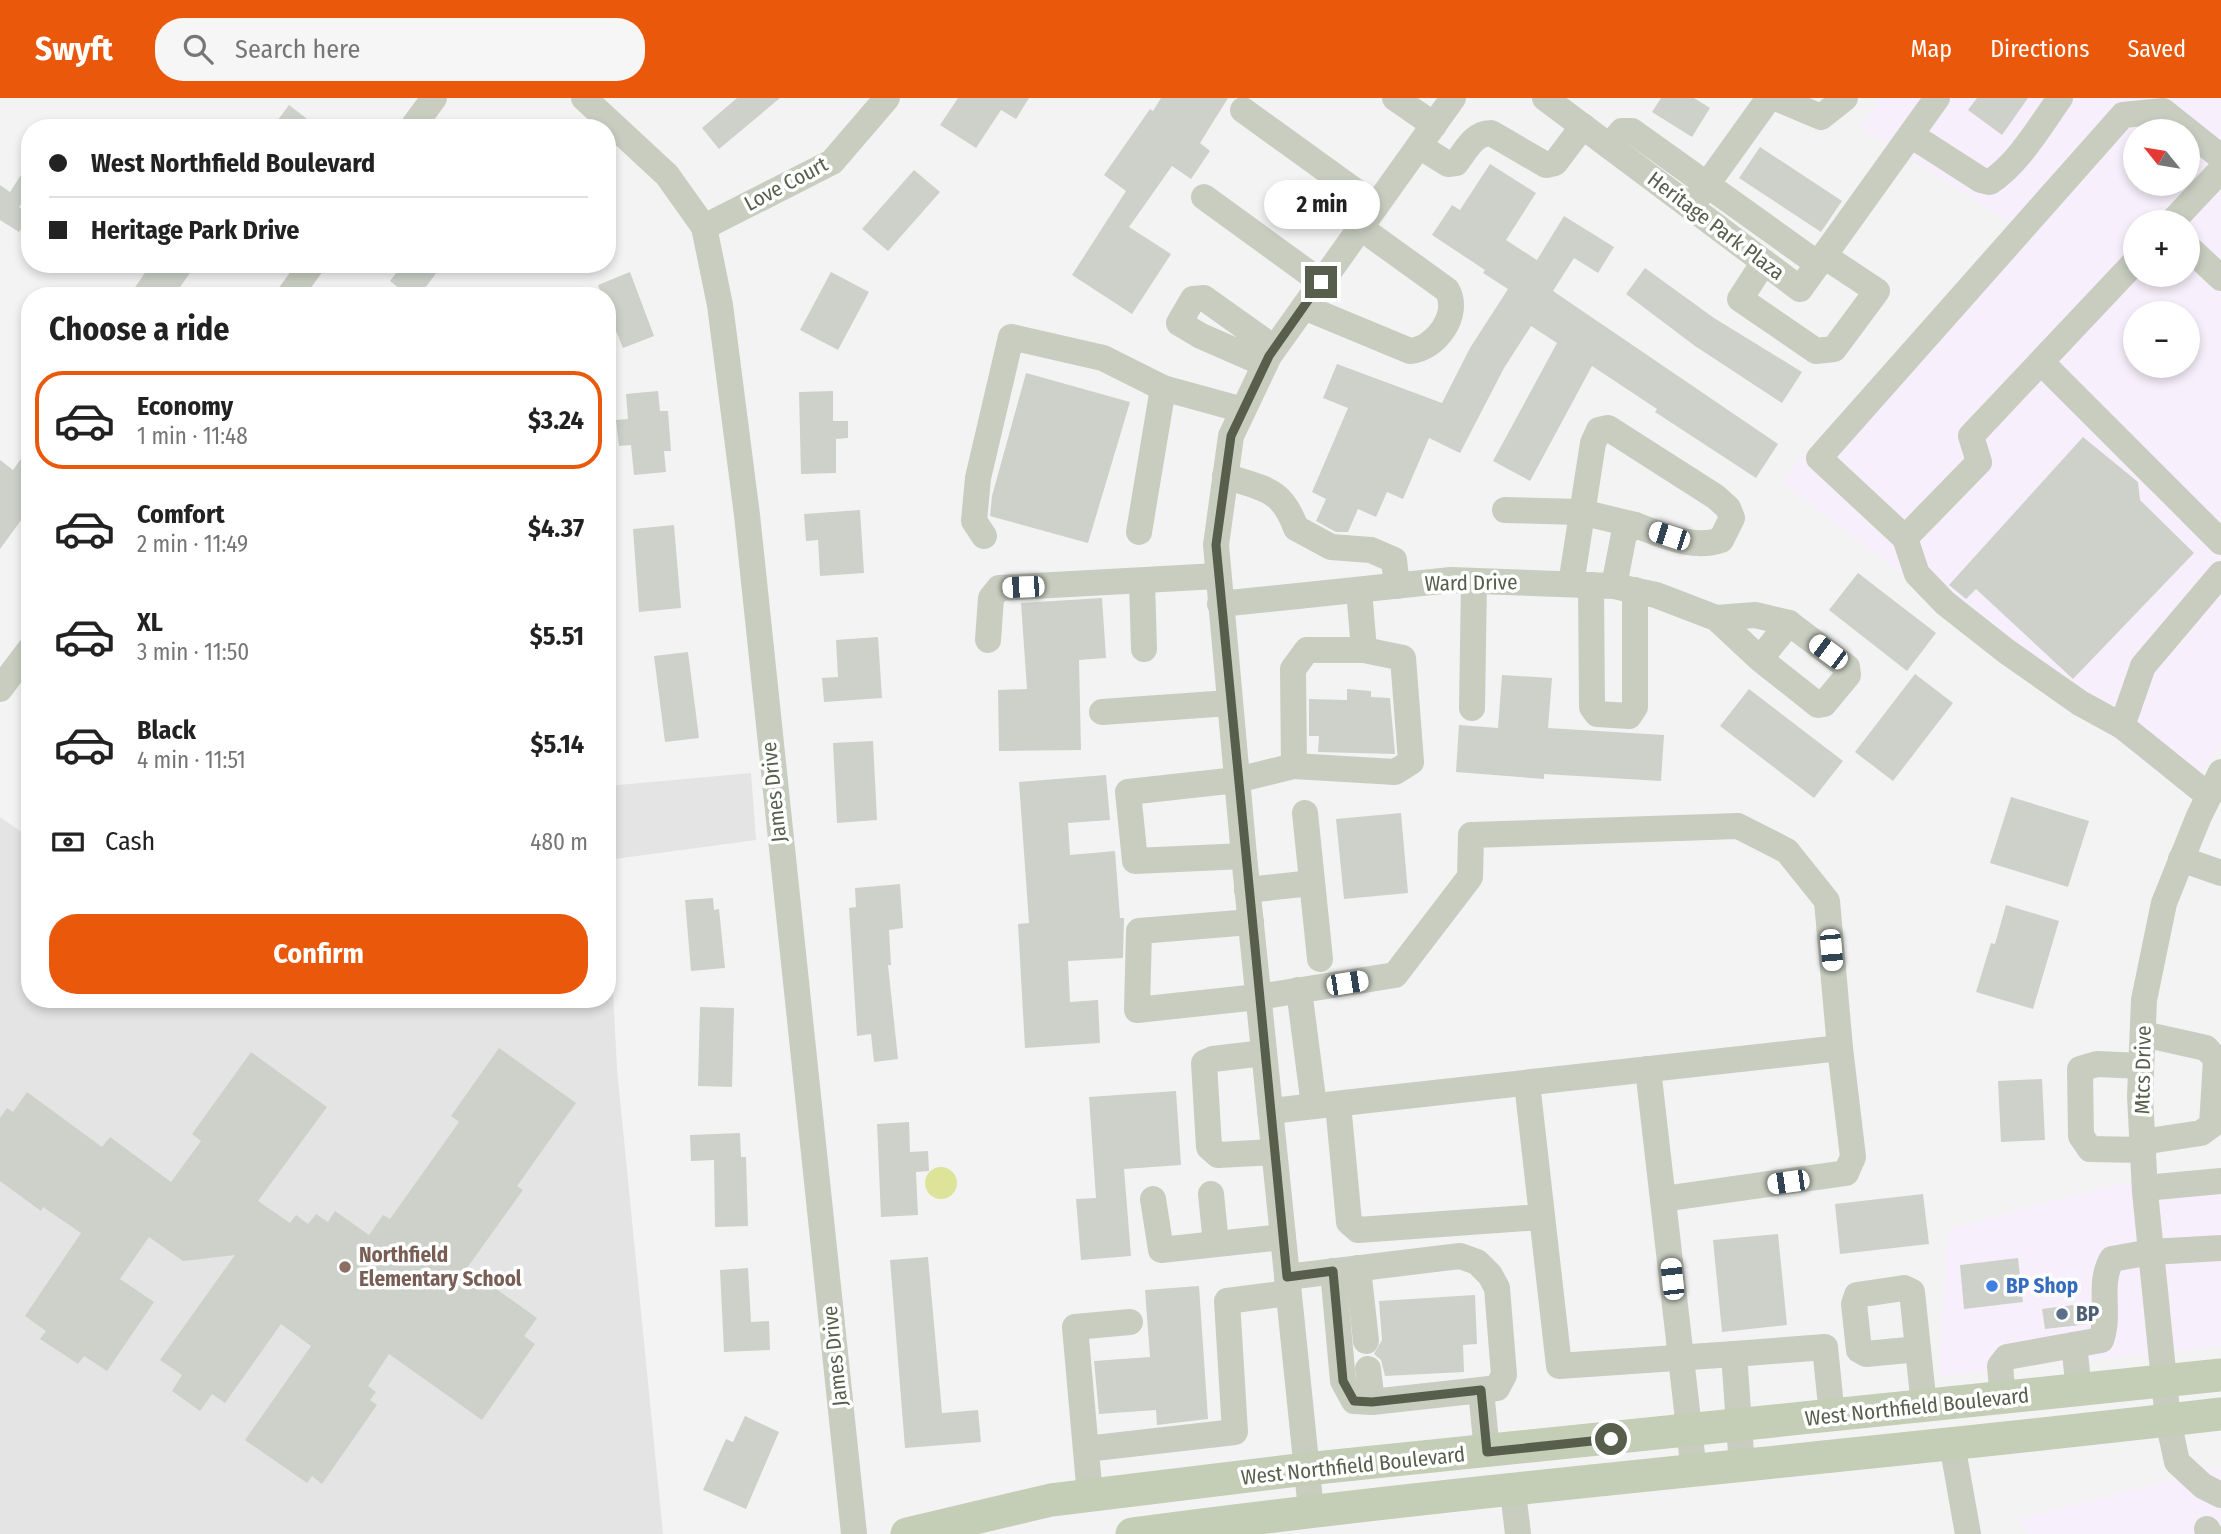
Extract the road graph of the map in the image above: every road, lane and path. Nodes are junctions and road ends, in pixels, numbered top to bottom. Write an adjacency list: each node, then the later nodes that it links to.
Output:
1 (434, 98): 13 (street)
2 (584, 98): 14 (street, James Drive)
3 (887, 98): 27 (street, Love Court)
4 (1395, 98): 18 (street)
5 (1453, 98): 18 (street)
6 (1545, 98): 15 (street, Heritage Park Plaza)
7 (1769, 98): 22 (street)
8 (1776, 98): 9 (street)
9 (1845, 98)
10 (1937, 98): 17 (street, Heritage Park Plaza)
11 (2060, 98): 17 (street)
12 (1243, 110): 26 (street)
13 (419, 119)
14 (607, 119)
15 (1583, 126): 18 (street); 19 (street, Heritage Park Plaza)
16 (616, 128): 27 (street, James Drive)
17 (1911, 135): 29 (street, Heritage Park Plaza)
18 (1427, 136): 26 (street)
19 (1609, 146): 22 (street); 24 (street, Heritage Park Plaza)
20 (2221, 157): 44 (street)
21 (2221, 170): 25 (street)
22 (1707, 184): 24 (street); 29 (street)
23 (1204, 197): 33 (street)
24 (1690, 207): 30 (street, Heritage Park Plaza)
25 (2183, 210)
26 (1368, 217): 33 (street); 34 (street)
27 (704, 227): 131 (street, James Drive)
28 (2200, 258): 32 (street)
29 (1821, 260): 30 (street, Heritage Park Plaza); 30 (street)
30 (1764, 262)
31 (2123, 275): 35 (street)
32 (2221, 278)
33 (1321, 282): 34 (street)
34 (1304, 307): 37 (street)
35 (2041, 362): 44 (street); 45 (street)
36 (1163, 388): 37 (street); 42 (street); 43 (street)
37 (1243, 410): 38 (street)
38 (1225, 476): 47 (street); 50 (street)
39 (1505, 510): 40 (street)
40 (1580, 520): 41 (street); 41 (street); 51 (street)
41 (1629, 530): 51 (street)
42 (1139, 532)
43 (984, 536)
44 (1905, 538): 65 (street)
45 (2221, 542)
46 (2221, 574): 65 (street)
47 (1218, 576): 49 (street); 53 (street)
48 (1474, 581): 50 (street, Ward Drive); 51 (street, Ward Drive); 63 (street)
49 (1142, 582): 56 (street); 57 (street)
50 (1397, 586): 52 (street, Ward Drive)
51 (1603, 586): 54 (street, Ward Drive)
52 (1359, 590): 53 (street, Ward Drive); 58 (street)
53 (1220, 604): 62 (street)
54 (1716, 618): 55 (street); 59 (street)
55 (1789, 623): 59 (street); 59 (street)
56 (988, 640)
57 (1144, 649)
58 (1364, 650): 66 (street); 66 (street)
59 (1760, 659)
60 (21, 661): 61 (street)
61 (0, 689)
62 (1229, 702): 64 (street); 68 (street)
63 (1472, 708)
64 (1102, 712)
65 (2122, 726): 69 (street)
66 (1294, 766): 68 (street)
67 (2221, 772): 69 (street, Mtcs Drive)
68 (1237, 780): 71 (street); 71 (street)
69 (2209, 796): 72 (street, Mtcs Drive)
70 (1305, 813): 74 (street)
71 (1244, 856): 75 (street)
72 (2182, 859): 73 (street); 80 (street, Mtcs Drive)
73 (2221, 873)
74 (1312, 883): 75 (street); 77 (street)
75 (1247, 890): 76 (street)
76 (1251, 922): 79 (street); 79 (street)
77 (1320, 959)
78 (1299, 990): 79 (street); 81 (street); 86 (street)
79 (1258, 996): 82 (street)
80 (2143, 1034): 83 (street, Mtcs Drive); 88 (street)
81 (1840, 1048): 84 (street); 94 (street)
82 (1264, 1053): 87 (street); 89 (street)
83 (2141, 1066): 88 (street, Mtcs Drive); 88 (street)
84 (1648, 1069): 85 (street); 94 (street)
85 (1527, 1083): 86 (street); 95 (street)
86 (1326, 1105): 87 (street); 95 (street)
87 (1270, 1111): 89 (street)
88 (2143, 1146): 91 (street, Mtcs Drive)
89 (1274, 1153): 96 (street)
90 (2221, 1181): 91 (street)
91 (2145, 1188): 99 (street, Mtcs Drive)
92 (1211, 1194): 97 (street)
93 (1153, 1199): 97 (street)
94 (1663, 1199): 107 (street)
95 (1541, 1217): 107 (street)
96 (1283, 1237): 97 (street); 101 (street)
97 (1216, 1244)
98 (2221, 1248): 99 (street)
99 (2151, 1252): 104 (street); 110 (street, Mtcs Drive)
100 (1345, 1270): 101 (street); 103 (street); 111 (street); 114 (street)
101 (1288, 1285): 122 (street); 125 (street)
102 (1130, 1322): 122 (street)
103 (1366, 1341)
104 (2074, 1345): 112 (street); 113 (street)
105 (1918, 1349): 115 (street)
106 (1734, 1354): 107 (street); 117 (street); 119 (street)
107 (1681, 1358): 120 (street)
108 (1368, 1369): 114 (street)
109 (2221, 1375): 110 (main road, West Northfield Boulevard)
110 (2164, 1381): 112 (main road, West Northfield Boulevard); 118 (street, Mtcs Drive)
111 (1481, 1390): 114 (street); 123 (street)
112 (2079, 1390): 113 (main road, West Northfield Boulevard)
113 (2003, 1398): 115 (main road, West Northfield Boulevard)
114 (1372, 1402)
115 (1924, 1406): 117 (main road, West Northfield Boulevard)
116 (2221, 1414): 118 (main road, West Northfield Boulevard)
117 (1832, 1416): 119 (main road, West Northfield Boulevard)
118 (2168, 1420): 121 (main road, West Northfield Boulevard); 128 (street, Mtcs Drive)
119 (1739, 1426): 120 (main road, West Northfield Boulevard); 124 (street)
120 (1689, 1431): 123 (main road, West Northfield Boulevard); 126 (street)
121 (1952, 1444): 124 (main road, West Northfield Boulevard); 135 (street)
122 (1086, 1449): 129 (street)
123 (1497, 1451): 125 (main road, West Northfield Boulevard); 127 (main road)
124 (1742, 1467): 126 (main road, West Northfield Boulevard)
125 (1306, 1469): 129 (main road, West Northfield Boulevard); 130 (street)
126 (1693, 1472): 127 (main road, West Northfield Boulevard)
127 (1513, 1492): 130 (main road, West Northfield Boulevard); 134 (street)
128 (2221, 1495)
129 (1090, 1496): 132 (main road, West Northfield Boulevard)
130 (1311, 1510): 133 (main road, West Northfield Boulevard)
131 (854, 1534)
132 (907, 1534)
133 (1132, 1534)
134 (1519, 1534)
135 (1968, 1534)

